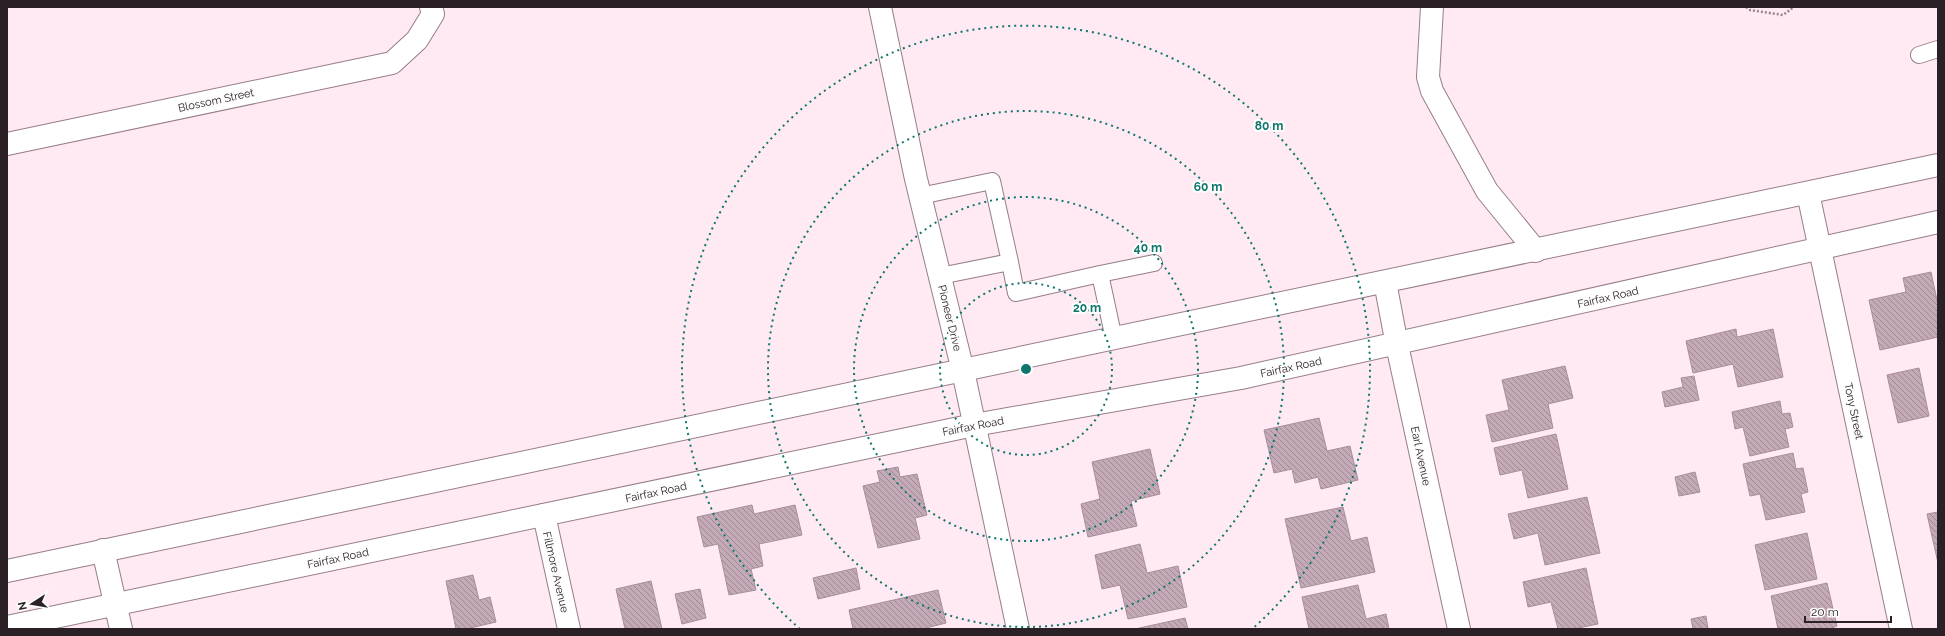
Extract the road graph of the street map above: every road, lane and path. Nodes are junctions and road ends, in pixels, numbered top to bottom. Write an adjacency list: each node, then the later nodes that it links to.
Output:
1 (431, 7): 8 (main road, Blossom Street)
2 (880, 7): 11 (main road, Pioneer Drive)
3 (1432, 7): 14 (main road)
4 (1746, 7): 5 (path)
5 (1794, 7)
6 (1938, 49): 7 (lane)
7 (1919, 55)
8 (7, 144)
9 (1938, 165): 10 (main road)
10 (1808, 193): 13 (main road, Tony Street); 14 (main road)
11 (920, 196): 15 (lane); 18 (main road, Pioneer Drive)
12 (1938, 222): 13 (main road, Fairfax Road)
13 (1819, 249): 21 (main road, Fairfax Road); 33 (main road, Tony Street)
14 (1536, 251): 19 (main road)
15 (1010, 262): 17 (lane); 18 (lane)
16 (1154, 263): 17 (lane)
17 (1100, 274): 20 (lane)
18 (940, 276): 22 (main road, Pioneer Drive)
19 (1385, 282): 20 (main road); 21 (main road, Earl Avenue)
20 (1114, 339): 22 (main road)
21 (1397, 344): 23 (main road, Fairfax Road); 32 (main road, Earl Avenue)
22 (963, 371): 23 (main road, Pioneer Drive); 25 (main road)
23 (974, 425): 24 (main road, Fairfax Road); 31 (main road, Pioneer Drive)
24 (544, 515): 27 (main road, Fairfax Road); 30 (main road, Fillmore Avenue)
25 (103, 550): 26 (main road); 27 (main road)
26 (7, 571)
27 (115, 605): 28 (main road, Fairfax Road); 29 (main road)
28 (7, 628)
29 (121, 629)
30 (569, 629)
31 (1018, 629)
32 (1459, 629)
33 (1901, 629)

